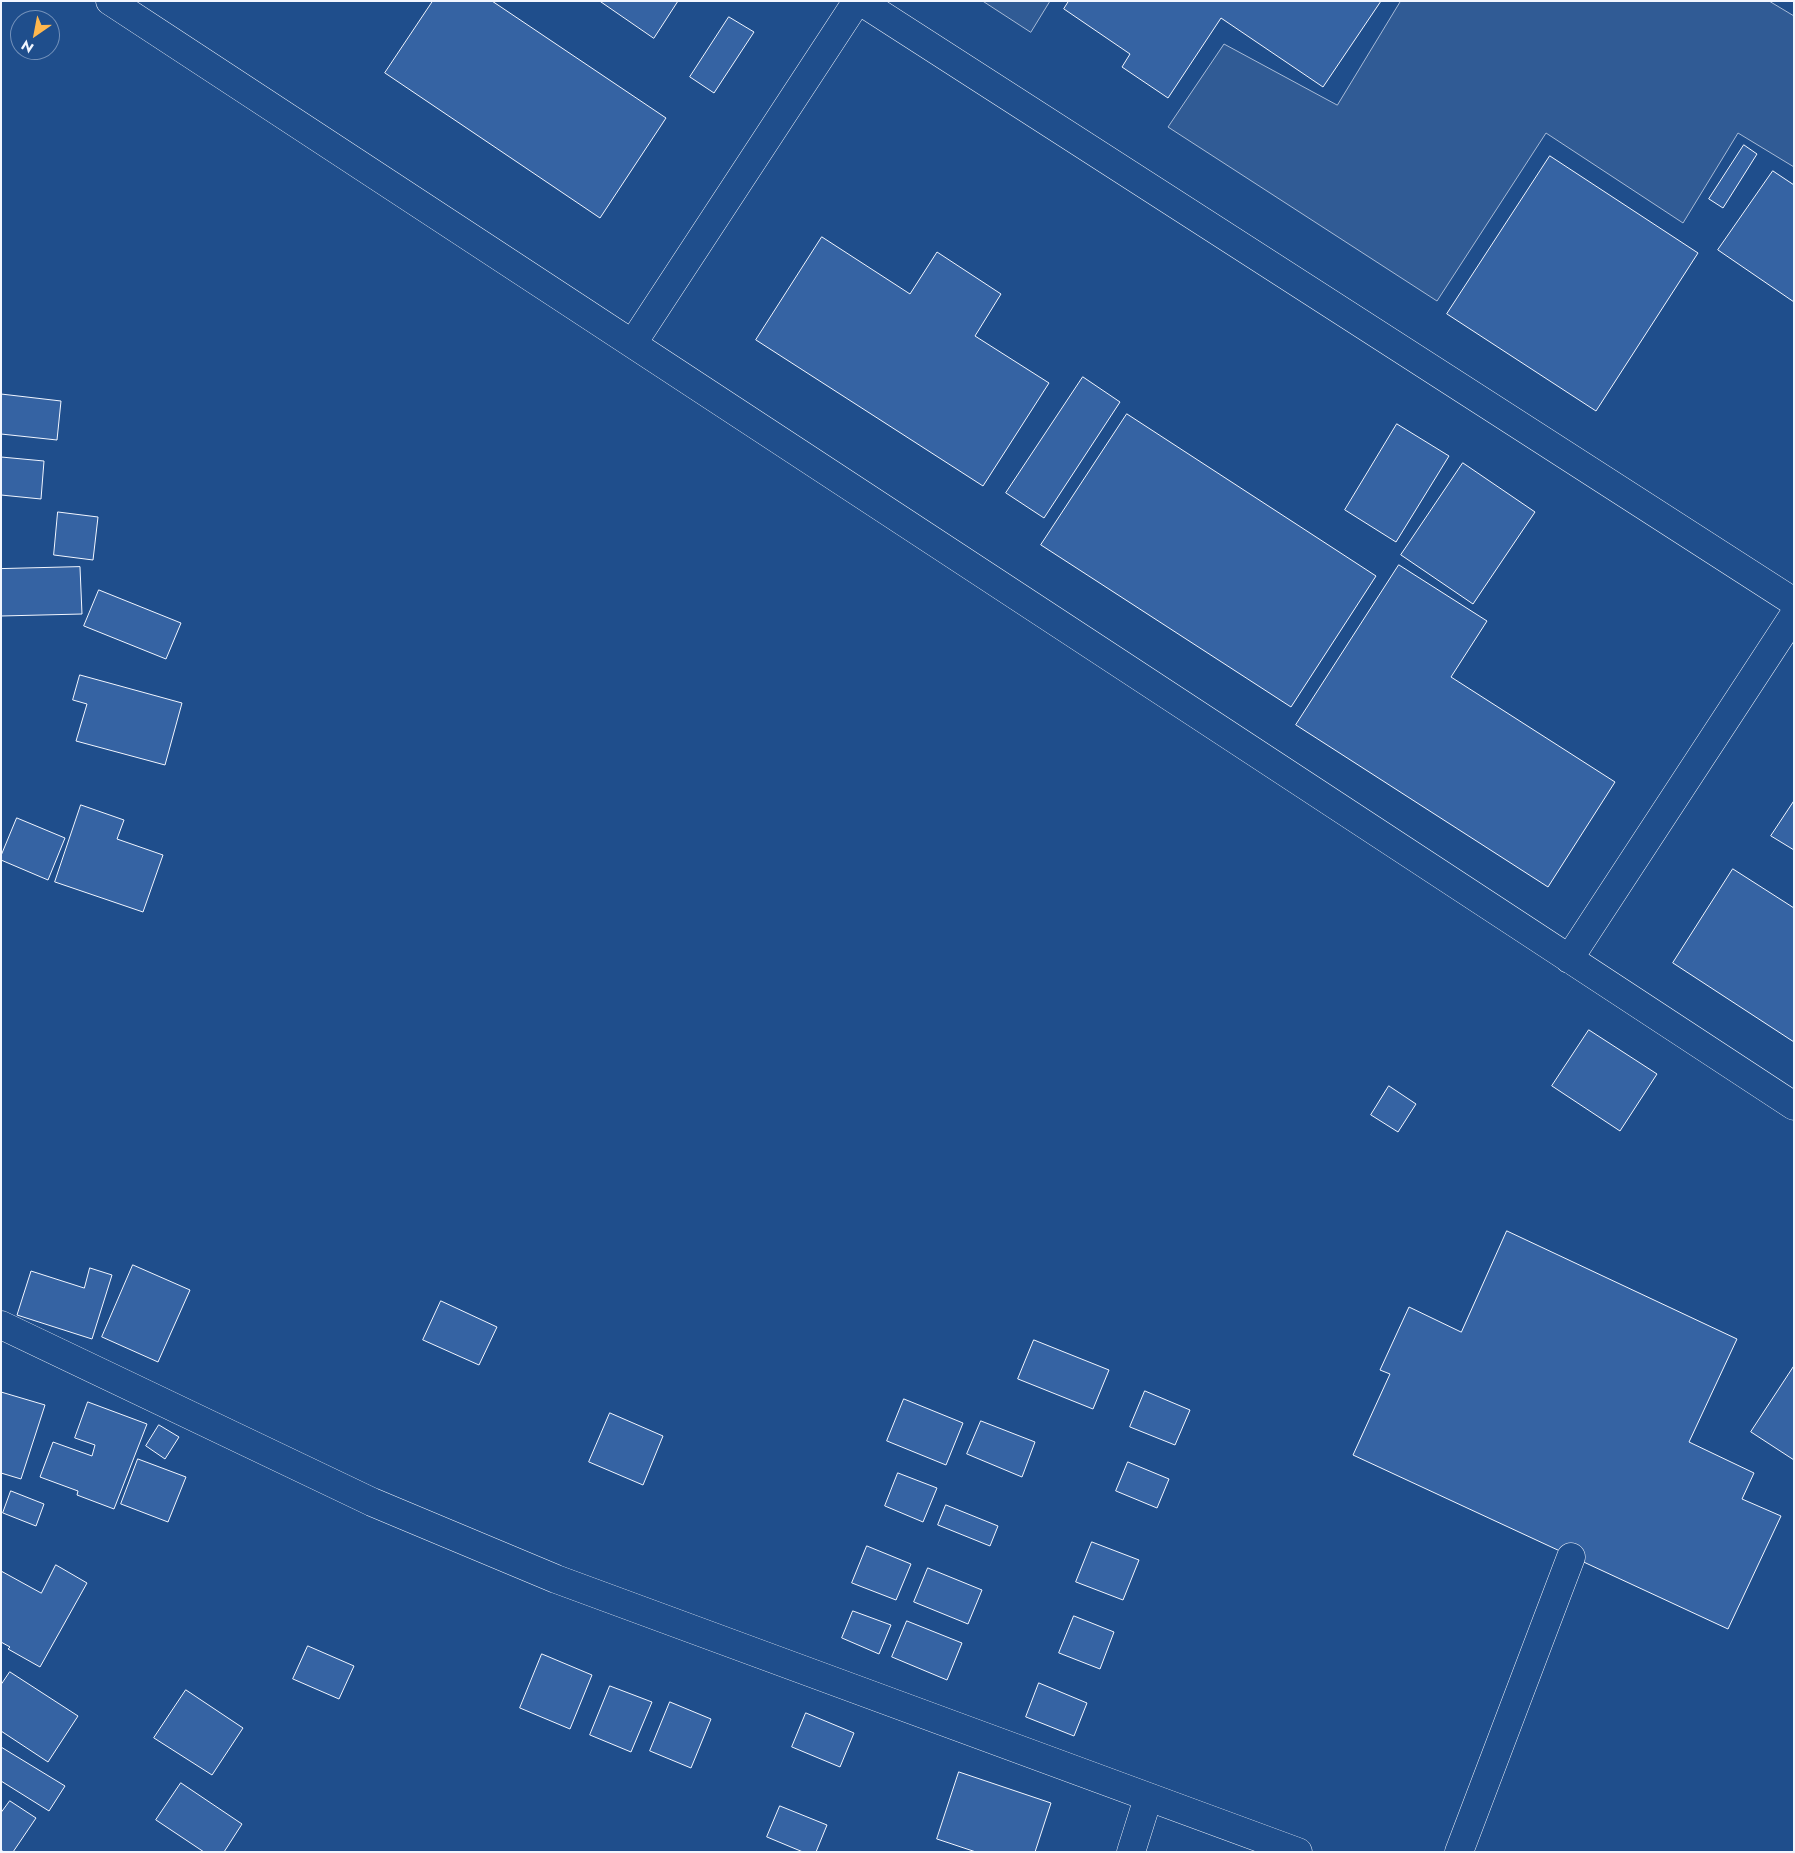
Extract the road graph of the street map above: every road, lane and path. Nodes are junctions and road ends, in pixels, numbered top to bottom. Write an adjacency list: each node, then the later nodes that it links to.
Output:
1 (110, 1): 3 (street)
2 (859, 1): 3 (street); 4 (street)
3 (633, 343): 6 (street)
4 (1794, 602)
5 (1794, 615): 6 (street)
6 (1569, 959): 7 (street)
7 (1794, 1106)
8 (1, 1325): 10 (street)
9 (1571, 1557): 13 (street)
10 (1148, 1798): 11 (street); 12 (street)
11 (1131, 1852)
12 (1298, 1852)
13 (1459, 1852)

